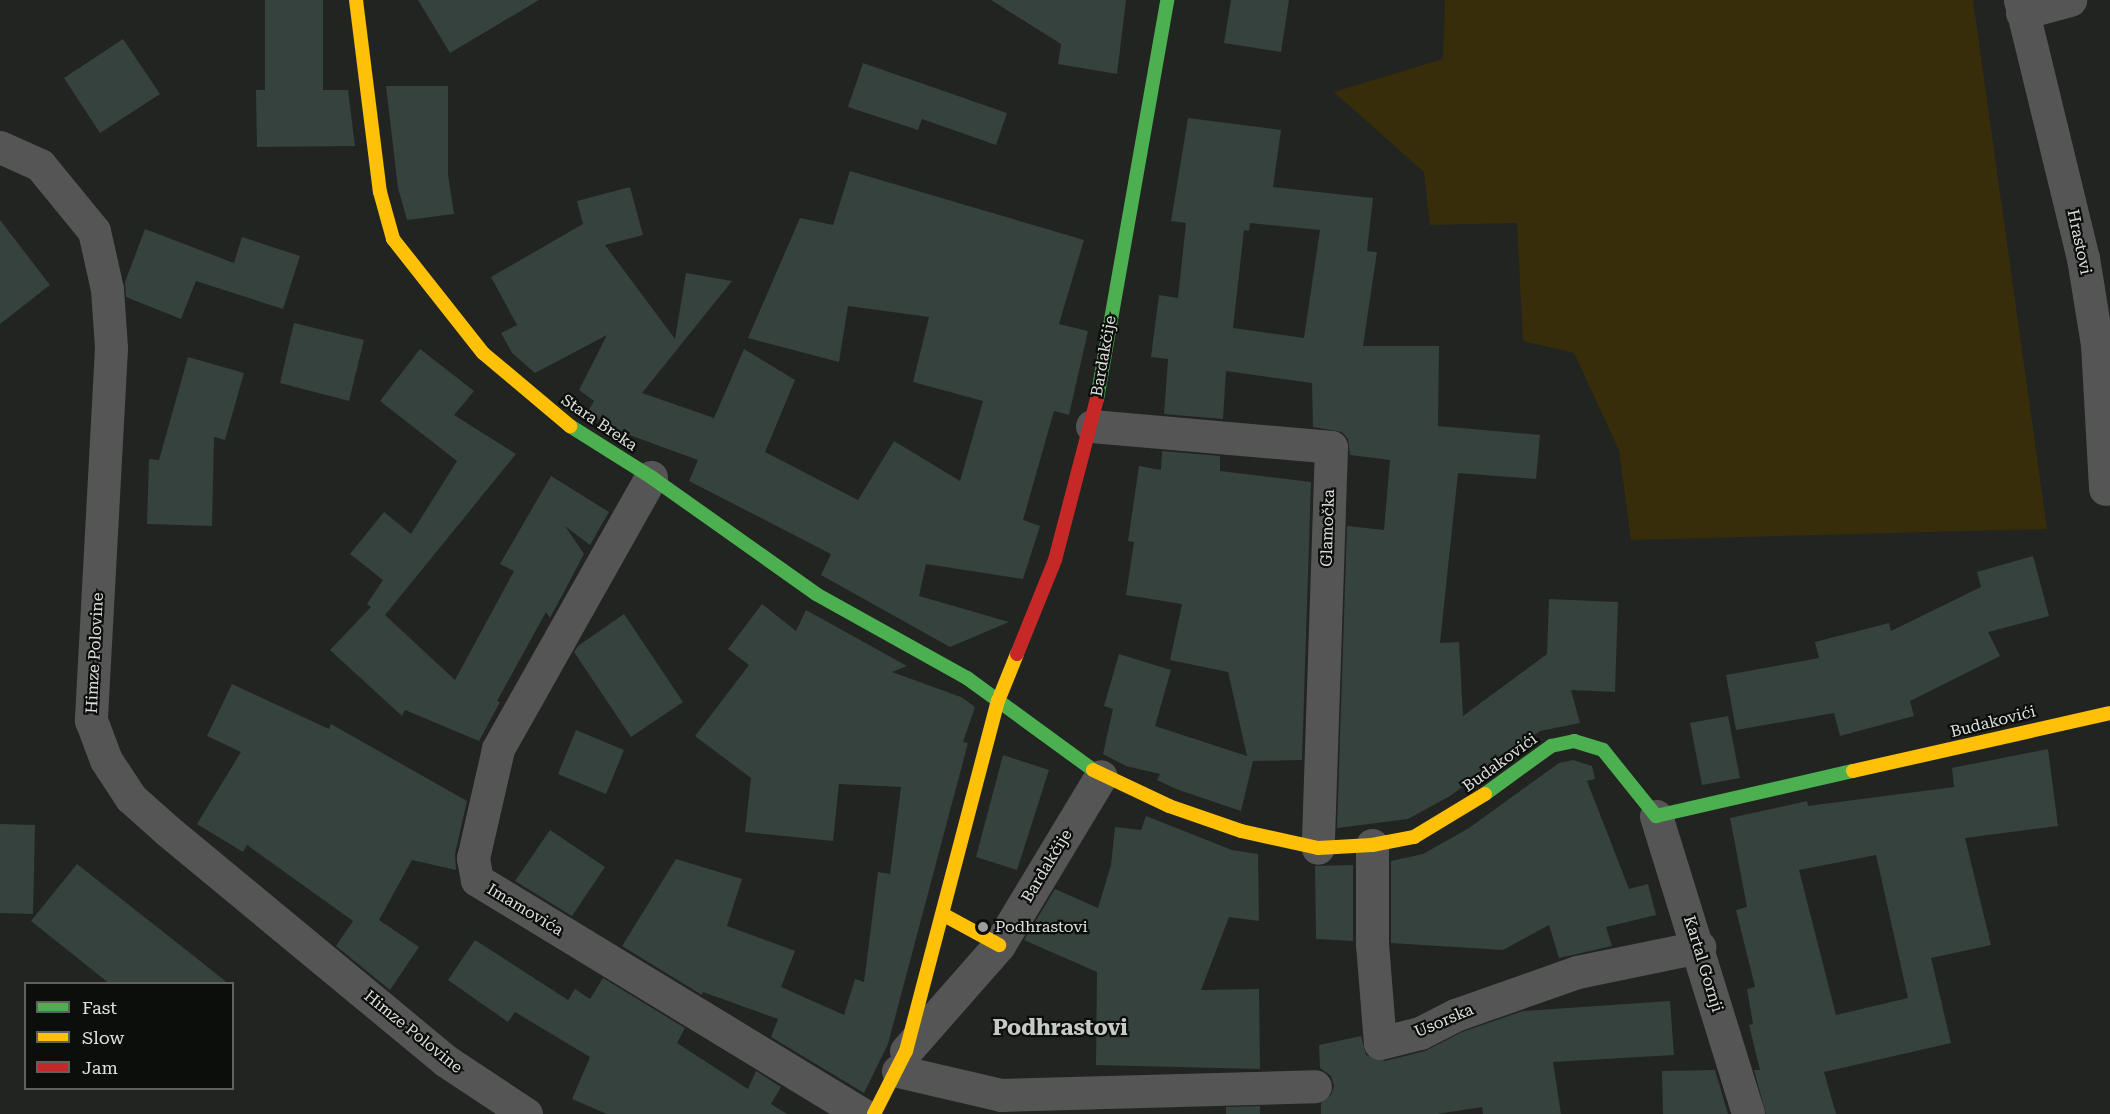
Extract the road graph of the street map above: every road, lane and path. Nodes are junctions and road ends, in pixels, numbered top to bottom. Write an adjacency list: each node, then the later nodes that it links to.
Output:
1 (356, 0): 7 (street, Stara Breka)
2 (1167, 0): 6 (street, Bardakčije)
3 (2070, 0): 4 (street)
4 (2021, 7): 8 (street, Hrastovi)
5 (0, 147): 20 (street, Himze Polovine)
6 (1092, 426): 9 (street, Bardakčije); 14 (street, Glamočka)
7 (651, 477): 9 (street, Stara Breka); 21 (street, Imamovića)
8 (2105, 489)
9 (998, 701): 11 (street); 15 (street, Bardakčije)
10 (2110, 713): 12 (street, Budakovići)
11 (1101, 776): 14 (street, Budakovići); 16 (street, Bardakčije)
12 (1656, 816): 13 (street, Budakovići); 17 (street, Kartal Gornji)
13 (1372, 845): 14 (street, Budakovići); 17 (street, Usorska)
14 (1318, 848)
15 (944, 915): 16 (street); 18 (street, Bardakčije)
16 (999, 945): 18 (street, Bardakčije)
17 (1699, 946): 23 (street, Kartal Gornji)
18 (902, 1061): 19 (street); 22 (street, Bardakčije)
19 (1315, 1086)
20 (526, 1114)
21 (862, 1114)
22 (874, 1114)
23 (1748, 1114)

